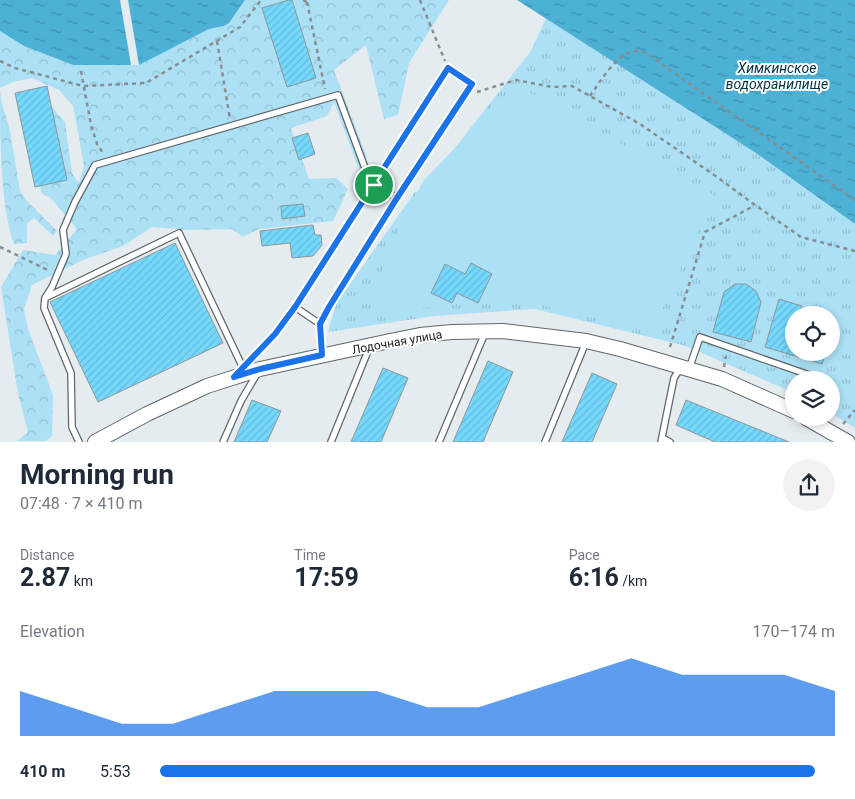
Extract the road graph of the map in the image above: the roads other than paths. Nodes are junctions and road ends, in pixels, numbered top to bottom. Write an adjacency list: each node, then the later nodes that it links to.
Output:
1 (374, 185): 2 (lane); 2 (lane); 3 (lane); 4 (lane)
2 (397, 198): 5 (lane)
3 (44, 298): 13 (lane); 18 (lane)
4 (295, 307): 5 (lane); 13 (lane)
5 (320, 324): 9 (lane)
6 (485, 332): 7 (street, Лодочная улица); 8 (street, Лодочная улица); 22 (lane)
7 (586, 341): 10 (street, Лодочная улица); 23 (lane)
8 (371, 346): 9 (street, Лодочная улица); 21 (lane)
9 (322, 355): 11 (street, Лодочная улица)
10 (685, 368): 12 (lane); 14 (street, Лодочная улица); 17 (lane)
11 (260, 369): 13 (street, Лодочная улица); 20 (lane)
12 (797, 371)
13 (239, 372): 19 (street, Лодочная улица)
14 (785, 407)
15 (822, 426): 16 (street)
16 (841, 436)
17 (662, 440): 24 (lane)
18 (79, 442)
19 (95, 442)
20 (223, 442)
21 (331, 442)
22 (439, 442)
23 (545, 442)
24 (670, 442)

